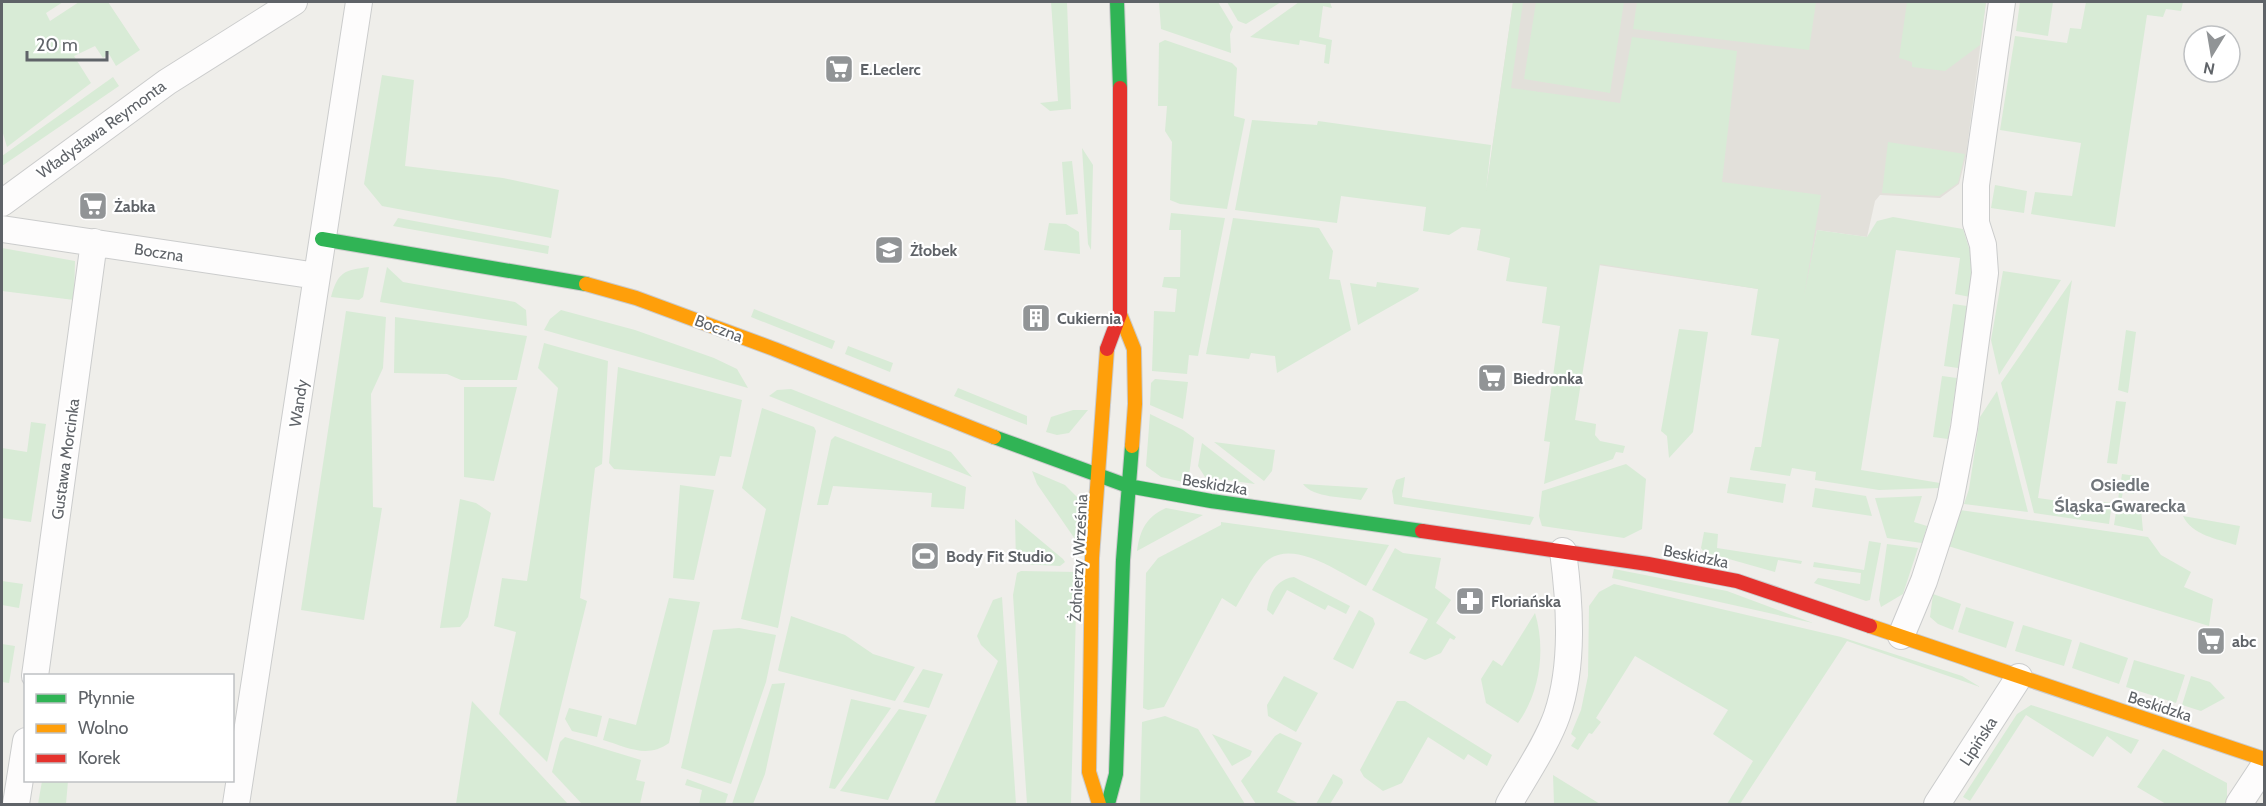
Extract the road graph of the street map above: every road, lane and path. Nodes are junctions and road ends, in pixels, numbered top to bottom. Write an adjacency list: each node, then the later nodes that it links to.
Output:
1 (294, 2): 5 (street, Władysława Reymonta)
2 (359, 2): 7 (street, Wandy)
3 (1117, 2): 10 (street, Żołnierzy Września)
4 (2002, 2): 14 (street)
5 (2, 203)
6 (2, 229): 8 (street, Boczna)
7 (322, 238): 9 (street, Wandy); 11 (street, Boczna)
8 (94, 242): 9 (street, Boczna); 15 (street, Gustawa Morcinka)
9 (317, 276): 17 (street, Wandy)
10 (1120, 314): 11 (street, Żołnierzy Września); 12 (street, Żołnierzy Września)
11 (1099, 476): 12 (street, Beskidzka); 23 (street, Żołnierzy Września)
12 (1128, 486): 13 (street, Beskidzka); 24 (street, Żołnierzy Września)
13 (1563, 551): 14 (street, Beskidzka); 25 (street)
14 (1901, 636): 16 (street, Beskidzka)
15 (35, 674)
16 (2019, 677): 19 (street, Beskidzka); 26 (street, Lipińska)
17 (241, 714): 22 (street, Wandy)
18 (24, 754): 21 (street)
19 (2265, 759)
20 (2265, 766): 27 (street)
21 (16, 804)
22 (236, 804)
23 (1098, 804)
24 (1108, 804)
25 (1509, 804)
26 (1937, 804)
27 (2239, 804)

